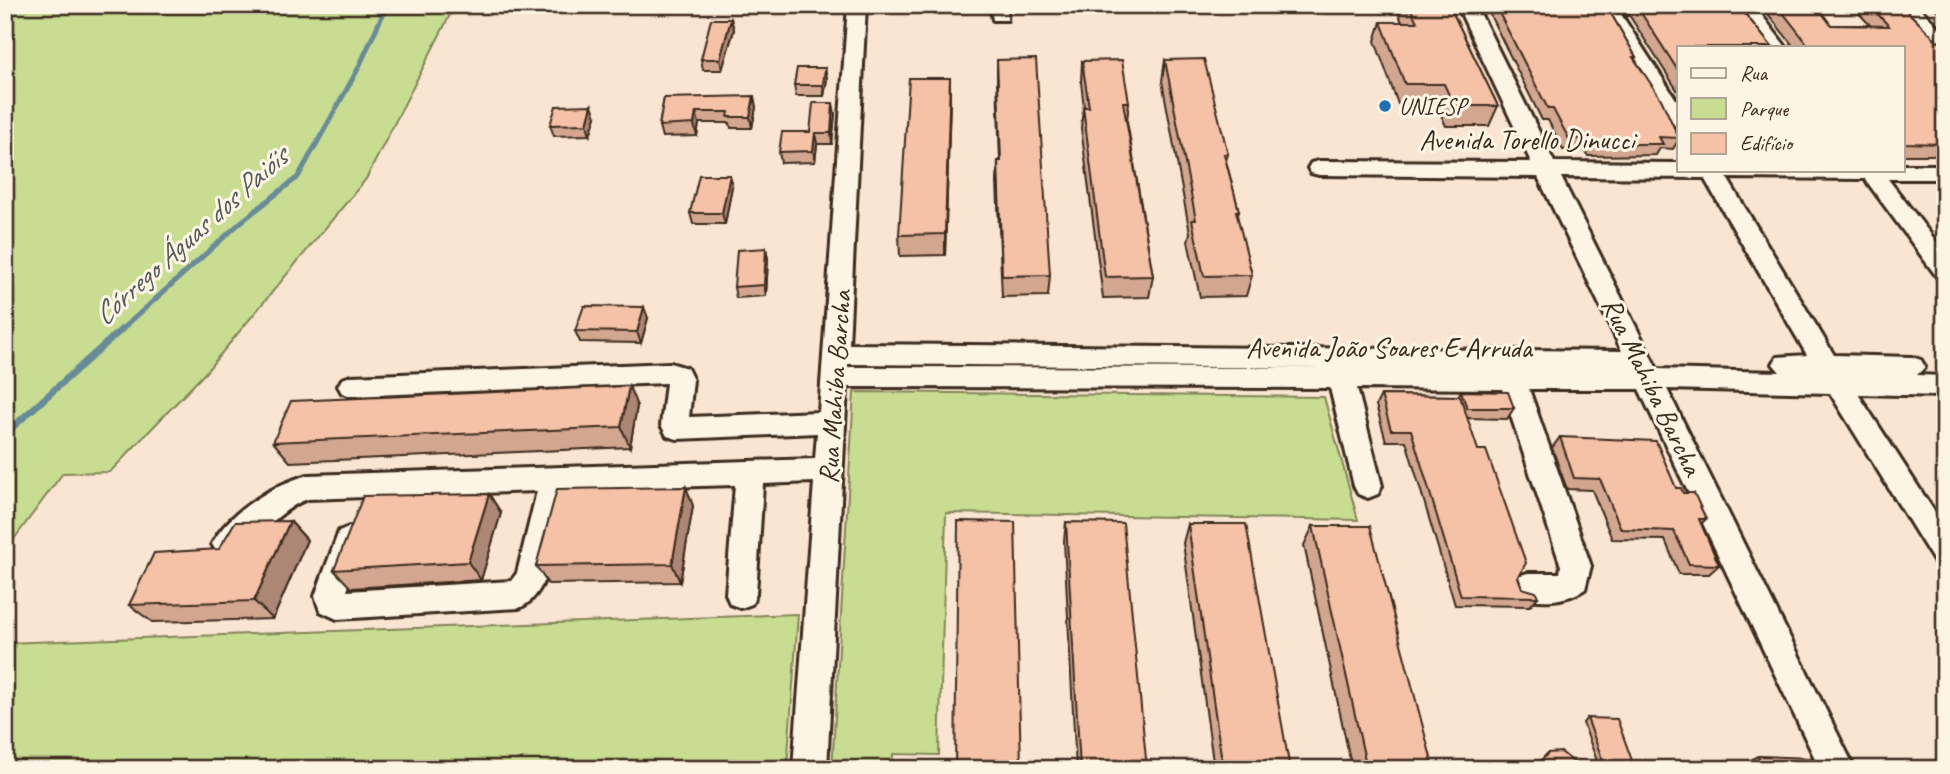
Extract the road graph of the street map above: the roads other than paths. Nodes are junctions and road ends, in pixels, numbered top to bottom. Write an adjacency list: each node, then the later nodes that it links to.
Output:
1 (857, 5): 17 (street, Rua Mahiba Barcha)
2 (1466, 5): 10 (street, Rua Mahiba Barcha)
3 (1605, 5): 8 (street)
4 (1744, 5): 6 (street)
5 (1906, 5): 7 (street)
6 (1775, 46)
7 (1945, 46)
8 (1677, 117)
9 (1320, 168): 10 (street, Avenida Torello Dinucci)
10 (1546, 169): 11 (street, Avenida Torello Dinucci); 21 (street, Rua Mahiba Barcha)
11 (1677, 170)
12 (1904, 171): 15 (street, Avenida Torello Dinucci)
13 (1712, 172): 22 (street)
14 (1871, 172): 16 (street)
15 (1945, 172)
16 (1945, 271)
17 (835, 365): 18 (street, Avenida João Soares E Arruda); 26 (street, Rua Mahiba Barcha)
18 (1012, 366): 20 (street, Avenida João Soares E Arruda); 23 (street, Avenida João Soares E Arruda)
19 (1945, 367): 22 (street, Avenida João Soares E Arruda)
20 (1509, 369): 21 (street, Avenida João Soares E Arruda); 23 (street, Avenida João Soares E Arruda); 34 (street)
21 (1646, 370): 22 (street, Avenida João Soares E Arruda); 37 (street, Rua Mahiba Barcha)
22 (1832, 374): 25 (street, Avenida João Soares E Arruda); 33 (street)
23 (1341, 378): 31 (street)
24 (351, 386): 26 (street)
25 (1945, 386)
26 (831, 422): 27 (street, Rua Mahiba Barcha)
27 (828, 470): 28 (street); 36 (street, Rua Mahiba Barcha)
28 (750, 473): 29 (street); 35 (street)
29 (554, 480): 30 (street); 30 (street)
30 (368, 485): 32 (street)
31 (1368, 485)
32 (220, 550)
33 (1945, 554)
34 (1528, 586)
35 (741, 594)
36 (810, 769)
37 (1838, 769)

